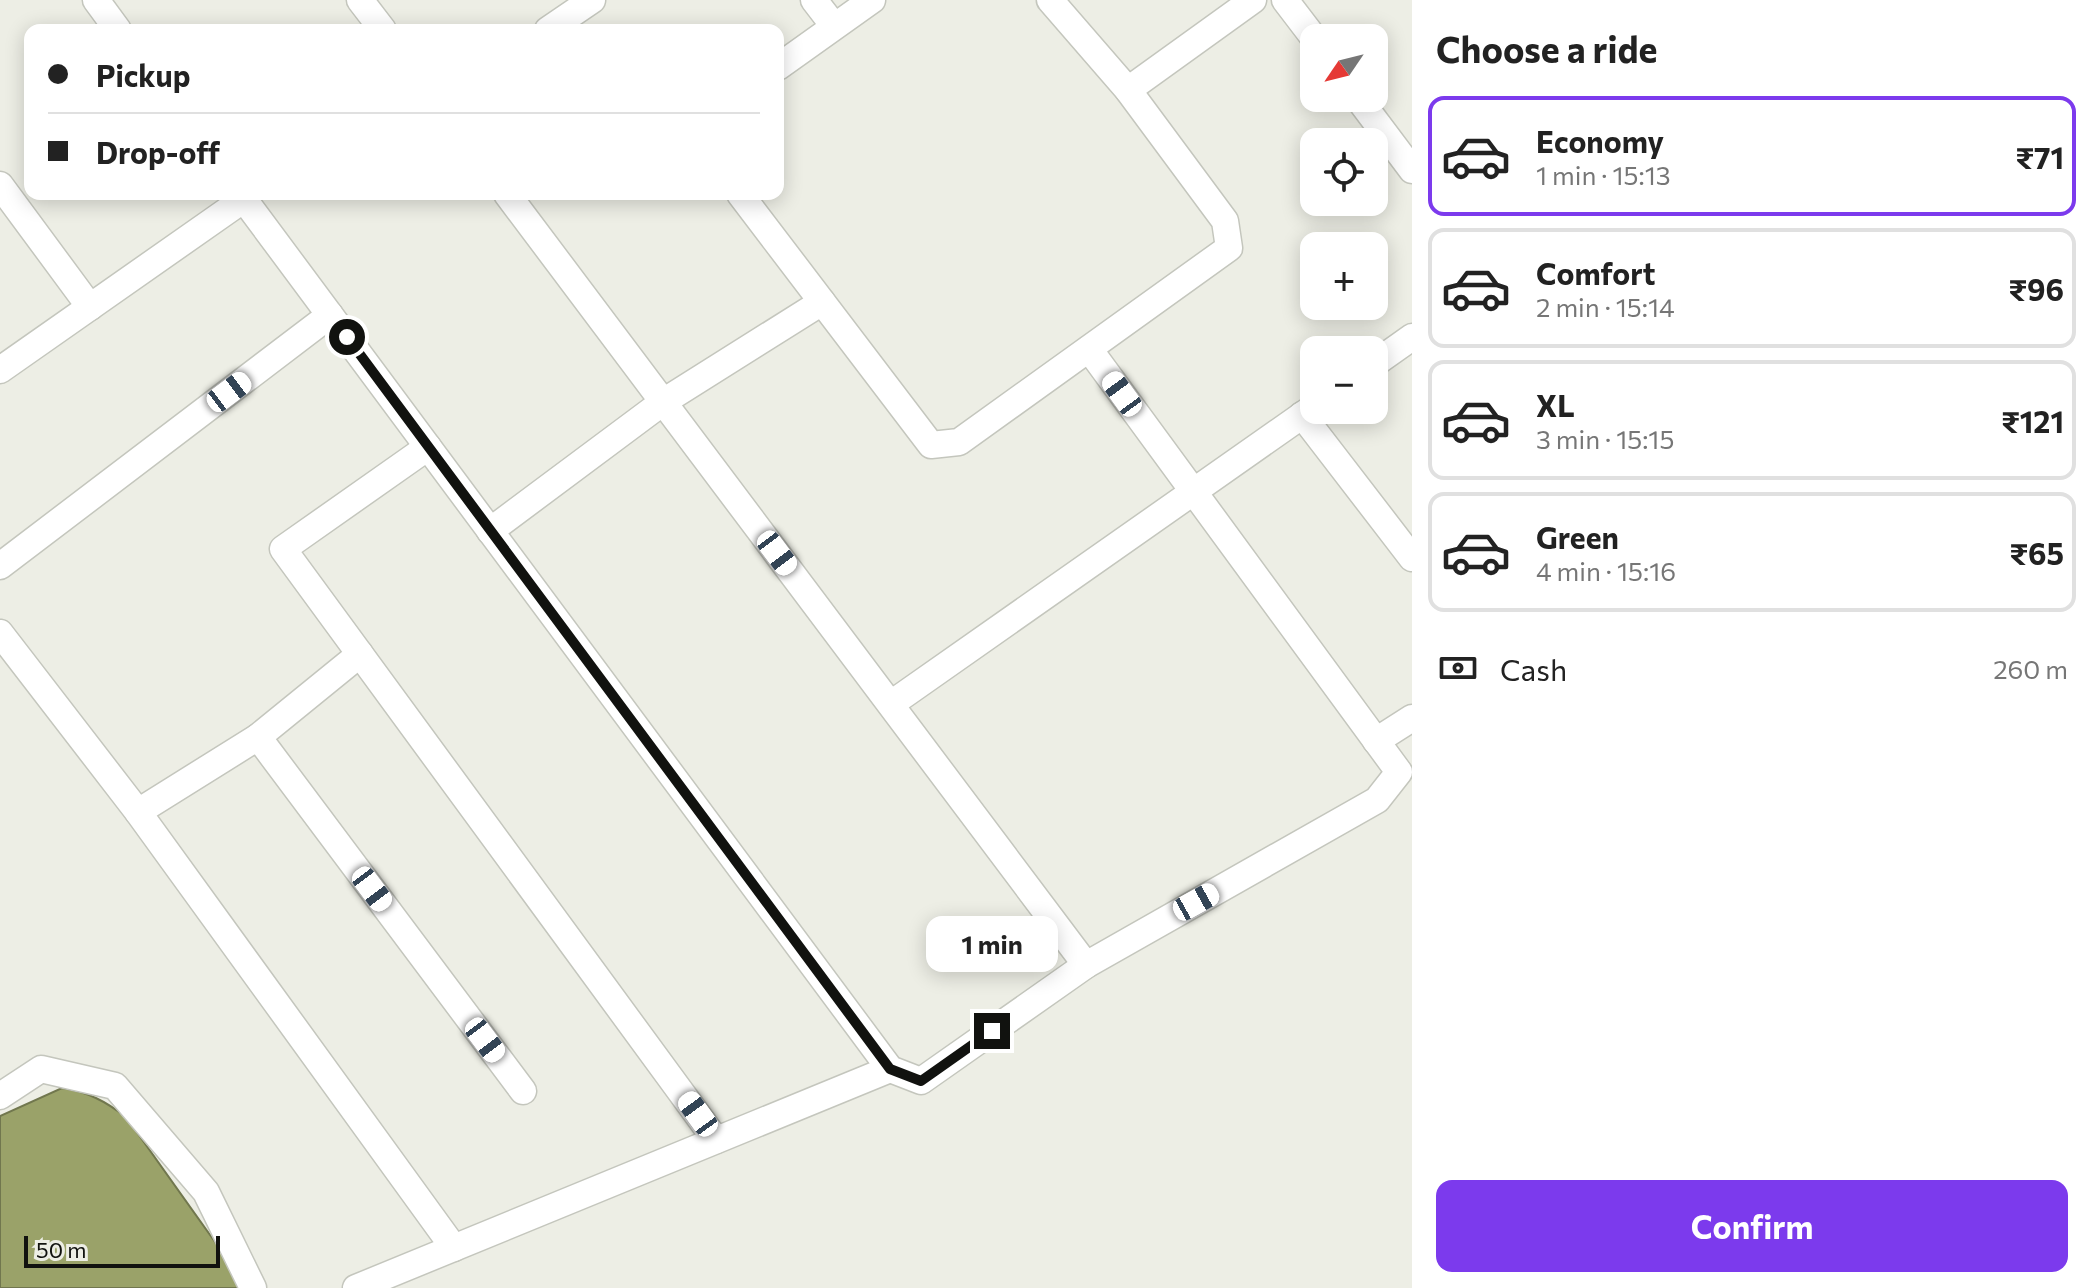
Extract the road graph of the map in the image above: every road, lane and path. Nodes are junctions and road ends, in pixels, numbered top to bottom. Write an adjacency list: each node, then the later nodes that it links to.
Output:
1 (96, 0): 9 (street)
2 (360, 0): 10 (street)
3 (592, 0): 11 (street)
4 (814, 0): 13 (street)
5 (872, 0): 13 (street)
6 (1050, 0): 15 (street)
7 (1253, 0): 15 (street)
8 (1285, 0): 12 (street)
9 (114, 24)
10 (378, 24)
11 (557, 24)
12 (1303, 24)
13 (834, 26): 14 (street)
14 (784, 63)
15 (1128, 90): 27 (street)
16 (1368, 112): 17 (street)
17 (1412, 170)
18 (0, 185): 24 (street)
19 (238, 200): 24 (street)
20 (244, 200): 25 (street)
21 (512, 200): 30 (street)
22 (745, 200): 23 (street)
23 (822, 302): 27 (street); 30 (street)
24 (90, 307): 29 (street)
25 (330, 315): 33 (street); 37 (street)
26 (1412, 337): 28 (street)
27 (1089, 349): 34 (street)
28 (1388, 354)
29 (0, 370)
30 (663, 402): 35 (street); 40 (street)
31 (1300, 417): 34 (street)
32 (1317, 424): 36 (street)
33 (428, 447): 35 (street); 39 (street)
34 (1193, 492): 40 (street); 43 (street)
35 (490, 531): 46 (street)
36 (1412, 558)
37 (0, 566)
38 (0, 633): 44 (street)
39 (360, 654): 42 (street); 49 (street)
40 (891, 704): 45 (street)
41 (1412, 718): 43 (street)
42 (258, 737): 44 (street); 47 (street)
43 (1376, 741): 45 (street)
44 (138, 812): 50 (street)
45 (1086, 965): 46 (street)
46 (890, 1069): 49 (street)
47 (523, 1091)
48 (0, 1096): 51 (street)
49 (716, 1140): 50 (street)
50 (454, 1248): 52 (street)
51 (253, 1288)
52 (356, 1288)

